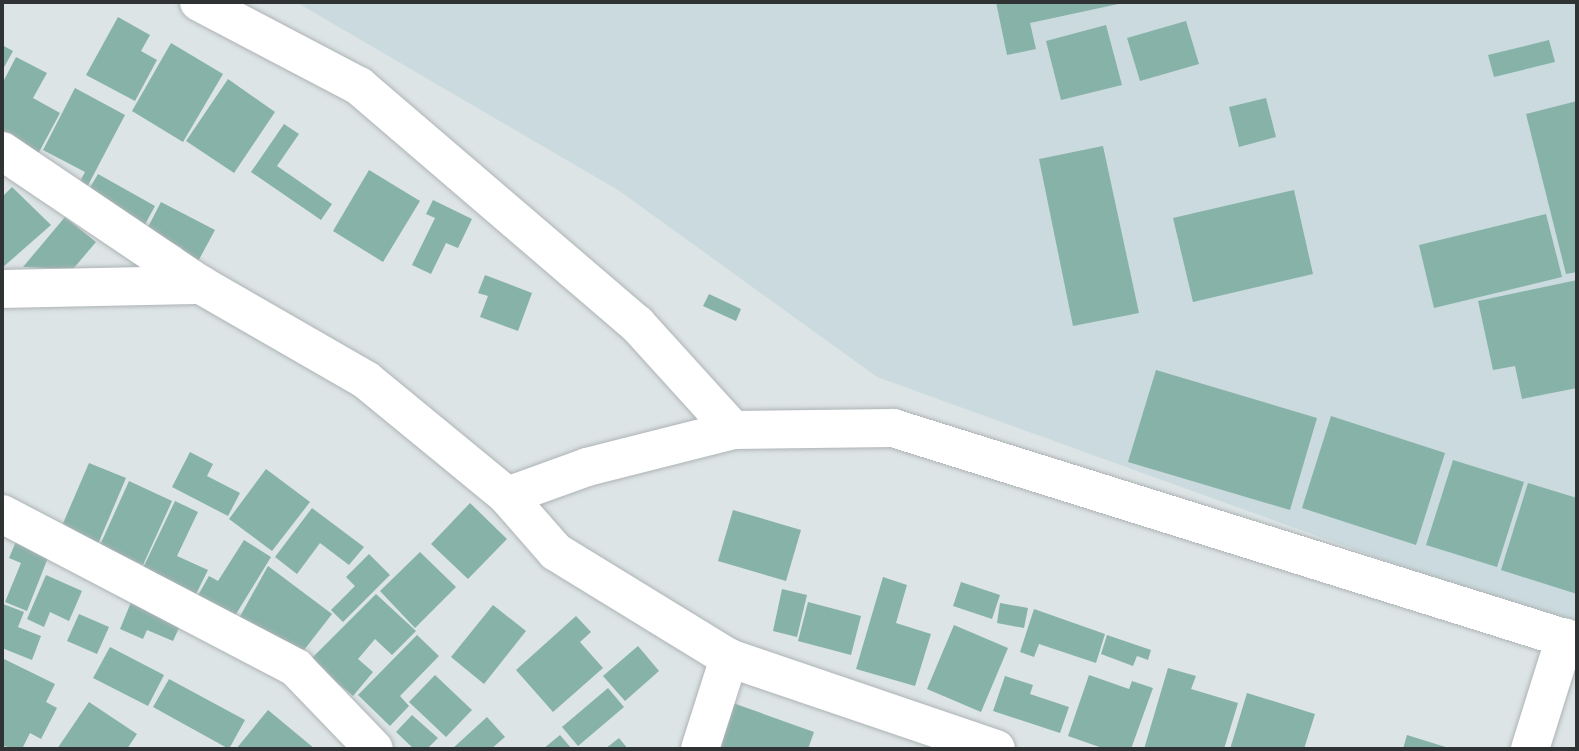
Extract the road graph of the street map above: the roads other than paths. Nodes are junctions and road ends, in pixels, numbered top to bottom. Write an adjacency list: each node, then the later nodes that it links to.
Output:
1 (199, 2): 5 (street)
2 (2, 151): 3 (street)
3 (201, 285): 4 (street); 6 (street)
4 (2, 289)
5 (733, 430): 6 (street); 8 (street)
6 (507, 496): 9 (street)
7 (2, 514): 10 (street)
8 (1571, 639): 13 (street)
9 (729, 658): 11 (street); 12 (street)
10 (374, 749)
11 (701, 749)
12 (996, 749)
13 (1530, 749)

